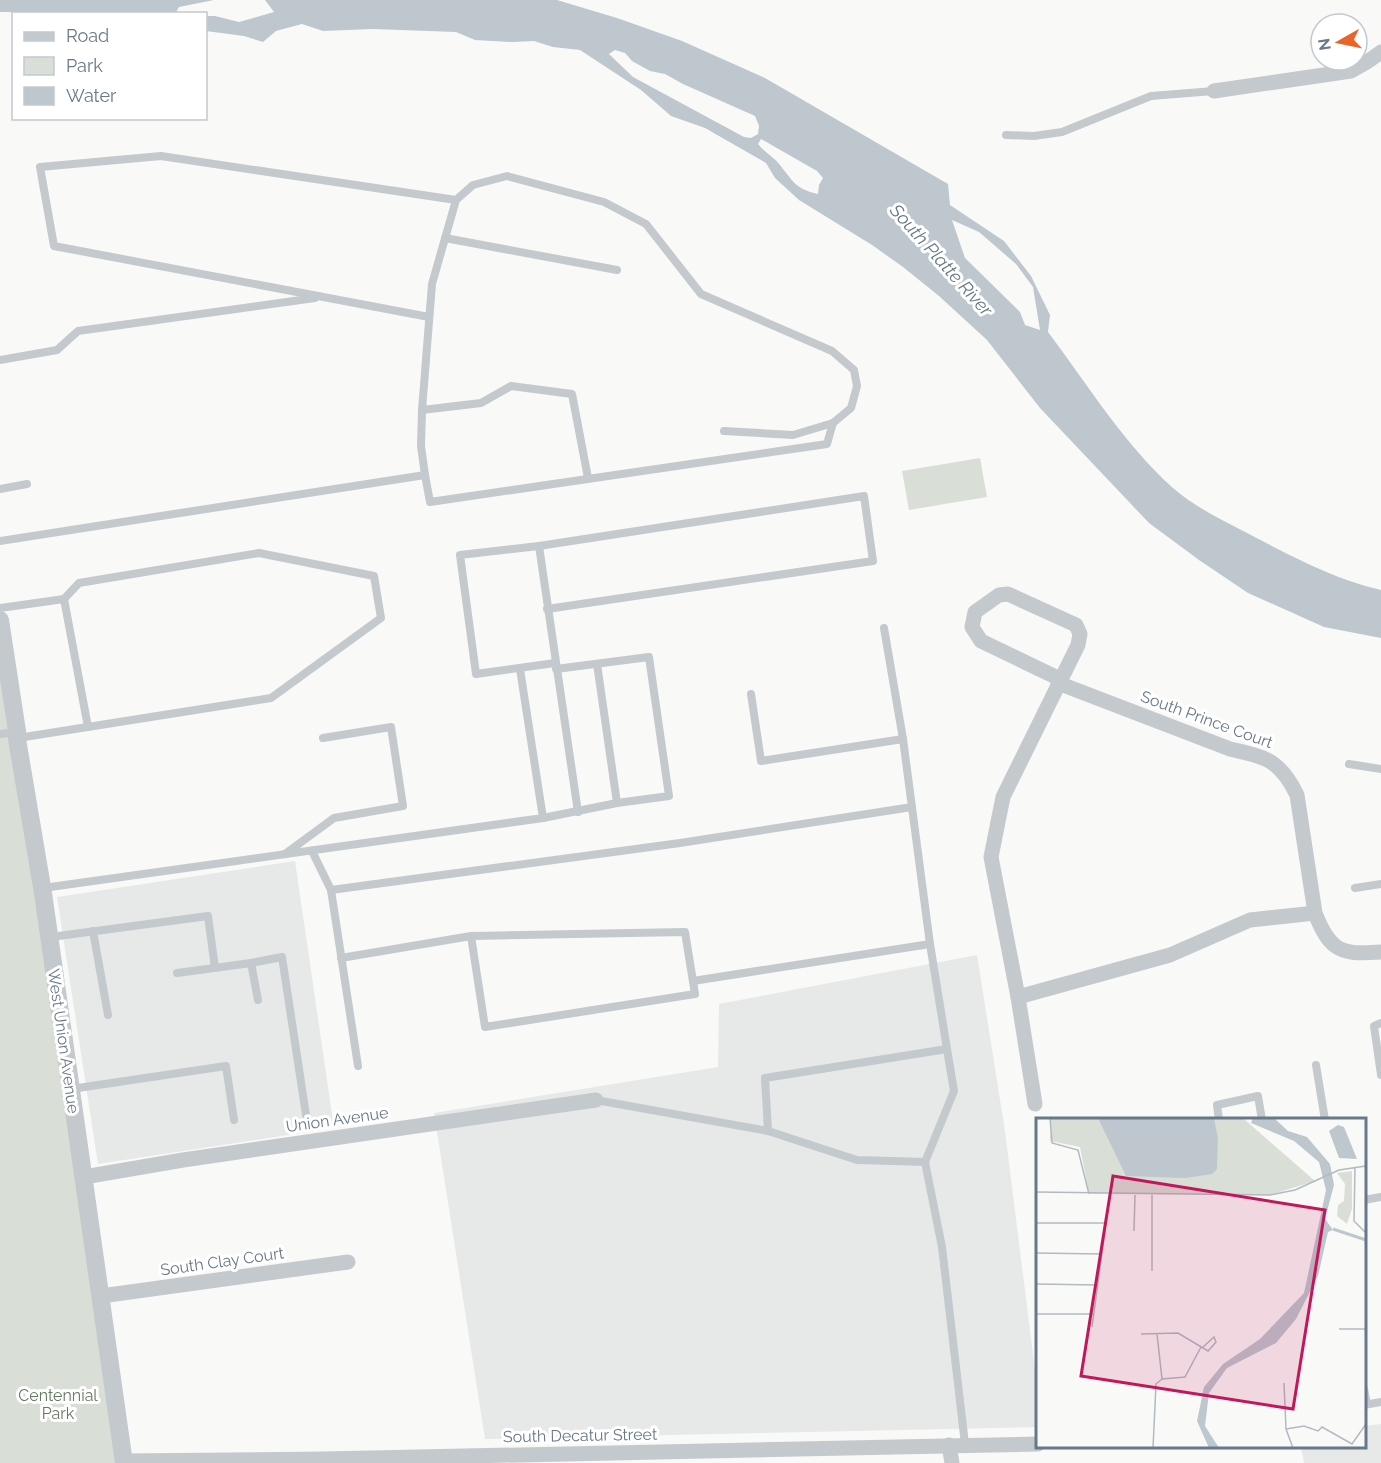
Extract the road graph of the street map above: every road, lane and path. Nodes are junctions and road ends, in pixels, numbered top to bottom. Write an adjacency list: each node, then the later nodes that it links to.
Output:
1 (1381, 52): 2 (street)
2 (1214, 91): 3 (lane)
3 (1006, 135)
4 (456, 200): 5 (lane); 7 (lane); 11 (lane)
5 (445, 238): 6 (lane); 8 (lane)
6 (618, 270)
7 (323, 297): 8 (lane); 9 (lane)
8 (429, 317): 10 (lane)
9 (0, 360)
10 (422, 410): 13 (lane); 14 (lane)
11 (833, 423): 12 (lane); 14 (lane)
12 (724, 431)
13 (425, 475): 14 (lane); 17 (lane)
14 (588, 478)
15 (27, 484): 16 (lane)
16 (0, 489)
17 (0, 541)
18 (539, 546): 21 (lane); 21 (lane); 26 (lane)
19 (63, 599): 20 (lane); 29 (lane); 29 (lane)
20 (0, 608)
21 (548, 609): 25 (lane)
22 (0, 620): 30 (street, West Union Avenue)
23 (884, 628): 32 (lane)
24 (597, 664): 25 (lane); 35 (lane); 35 (lane)
25 (556, 666): 26 (lane); 37 (lane)
26 (520, 669): 38 (lane)
27 (1059, 681): 27 (street, South Prince Court); 45 (street, South Prince Court); 56 (street, South Prince Court)
28 (751, 694): 32 (lane)
29 (88, 727): 30 (lane)
30 (11, 735): 42 (street, West Union Avenue)
31 (323, 738): 40 (lane)
32 (903, 740): 36 (lane)
33 (1349, 764): 34 (lane)
34 (1381, 768)
35 (617, 803): 37 (lane)
36 (912, 807): 44 (lane); 49 (lane)
37 (578, 812): 38 (lane)
38 (543, 818): 39 (lane)
39 (312, 850): 40 (lane); 44 (lane)
40 (283, 855): 42 (lane)
41 (1381, 884): 43 (lane)
42 (42, 888): 48 (street, West Union Avenue)
43 (1355, 888)
44 (331, 890): 51 (lane)
45 (1315, 913): 50 (street, South Prince Court); 56 (street)
46 (93, 931): 48 (lane); 53 (lane); 58 (lane)
47 (471, 936): 51 (lane); 55 (lane); 55 (lane)
48 (49, 937): 64 (street, West Union Avenue)
49 (930, 944): 55 (lane); 60 (lane)
50 (1381, 952)
51 (341, 958): 62 (lane)
52 (251, 963): 53 (lane); 57 (lane); 67 (lane)
53 (215, 968): 54 (lane)
54 (177, 973)
55 (693, 981)
56 (1018, 997): 66 (street, South Prince Court)
57 (258, 1000)
58 (108, 1015)
59 (1381, 1023): 63 (lane)
60 (947, 1049): 72 (lane); 73 (lane)
61 (1316, 1065): 70 (lane)
62 (358, 1066)
63 (1381, 1075)
64 (71, 1089): 71 (lane); 74 (street, West Union Avenue)
65 (596, 1100): 72 (lane); 74 (street, Union Avenue)
66 (1035, 1104)
67 (306, 1115)
68 (1219, 1118): 69 (lane)
69 (1262, 1118)
70 (1325, 1118)
71 (234, 1120)
72 (768, 1131): 73 (lane)
73 (925, 1162): 82 (lane)
74 (84, 1177): 78 (street, West Union Avenue)
75 (1381, 1197): 76 (lane)
76 (1366, 1200)
77 (348, 1263): 78 (street, South Clay Court)
78 (101, 1296): 87 (street, West Union Avenue)
79 (1381, 1402): 80 (lane)
80 (1366, 1404)
81 (949, 1444): 82 (street, South Decatur Street); 84 (street, South Decatur Street); 88 (street)
82 (965, 1444): 83 (street, South Decatur Street)
83 (1036, 1444)
84 (748, 1457): 85 (street, South Decatur Street)
85 (538, 1459): 86 (street, South Decatur Street)
86 (324, 1461): 87 (street, South Decatur Street)
87 (124, 1462)
88 (952, 1463)

